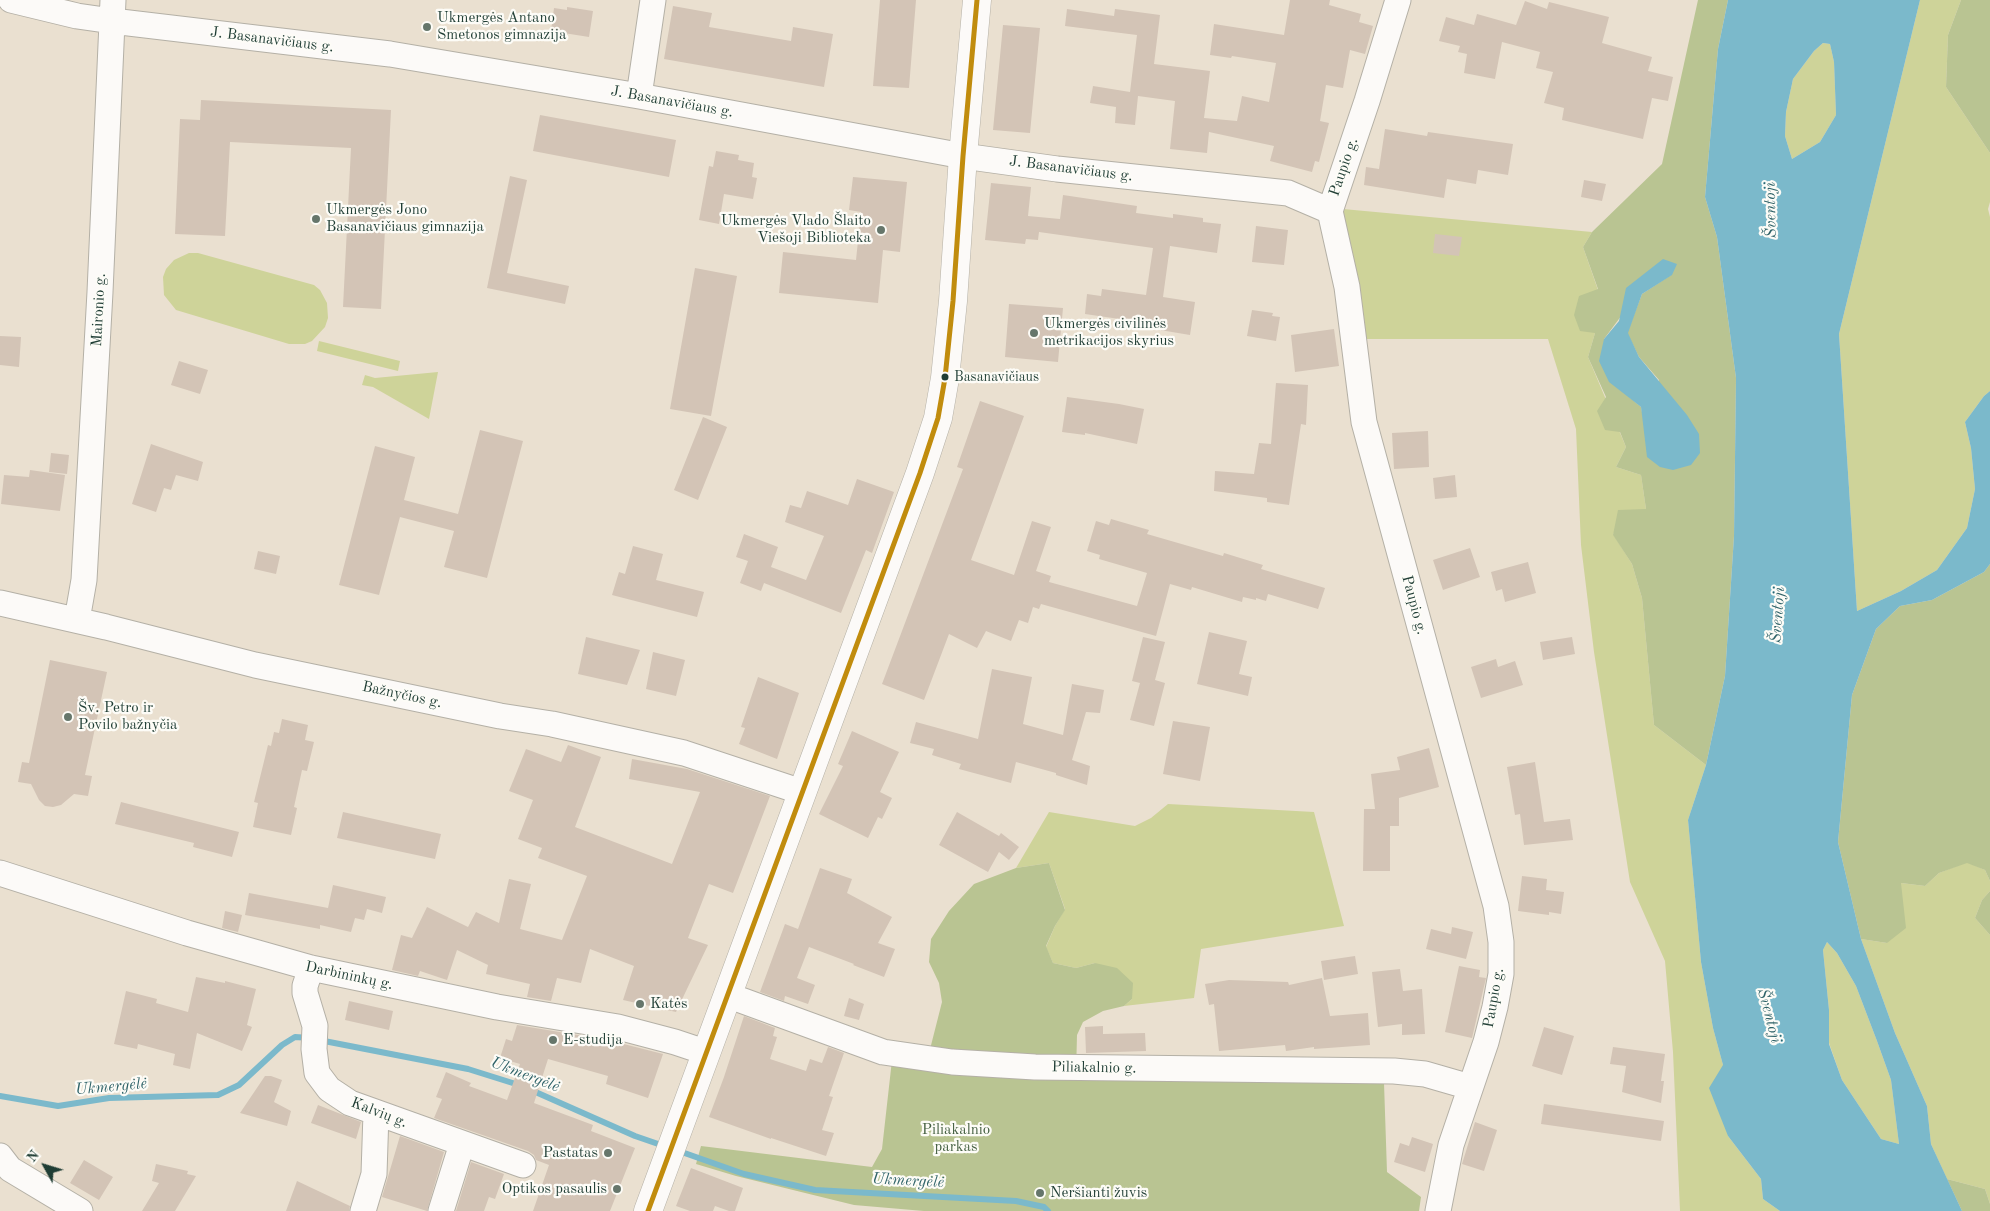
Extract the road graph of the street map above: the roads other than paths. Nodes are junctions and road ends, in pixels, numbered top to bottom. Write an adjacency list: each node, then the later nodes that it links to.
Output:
1 (11, 0): 5 (street, J. Basanavičiaus g.)
2 (653, 0): 6 (street)
3 (977, 0): 7 (main road)
4 (1398, 0): 8 (street, Paupio g.)
5 (112, 10): 6 (street, J. Basanavičiaus g.); 10 (street, Maironio g.)
6 (639, 96): 7 (street, J. Basanavičiaus g.)
7 (963, 156): 8 (street, J. Basanavičiaus g.); 11 (main road)
8 (1330, 211): 16 (street, Paupio g.)
9 (0, 603): 10 (street, Bažnyčios g.)
10 (77, 620): 11 (street, Bažnyčios g.)
11 (802, 792): 14 (main road)
12 (0, 872): 13 (street, Darbininkų g.)
13 (310, 968): 15 (street, Darbininkų g.); 17 (street, Kalvių g.)
14 (727, 995): 15 (main road); 16 (street, Piliakalnio g.)
15 (705, 1052): 24 (main road)
16 (1470, 1087): 25 (street, Paupio g.)
17 (376, 1112): 18 (street, Kalvių g.); 22 (street)
18 (462, 1144): 19 (street, Kalvių g.); 23 (street)
19 (523, 1165)
20 (3, 1169): 21 (street)
21 (80, 1211)
22 (363, 1211)
23 (441, 1211)
24 (648, 1211)
25 (1438, 1211)

